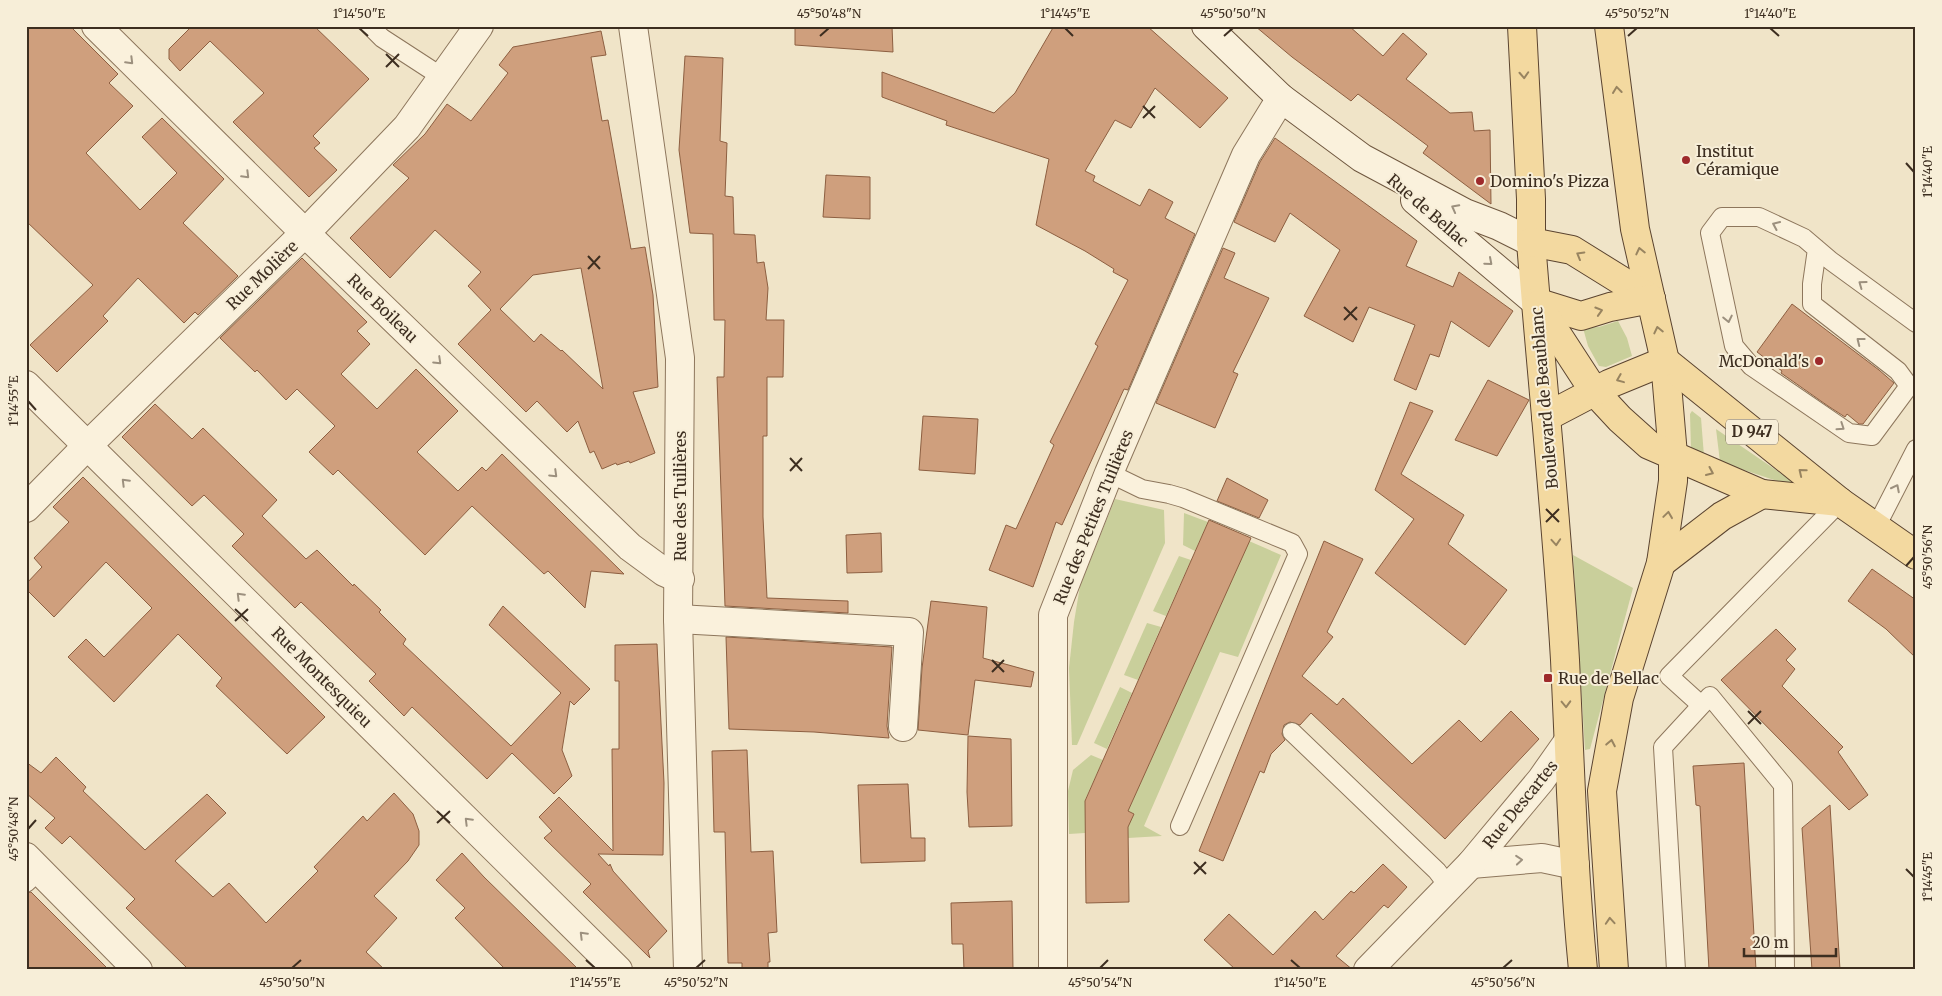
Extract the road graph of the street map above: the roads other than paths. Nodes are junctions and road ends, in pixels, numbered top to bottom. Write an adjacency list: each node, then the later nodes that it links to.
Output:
1 (96, 26): 12 (street, Rue Boileau, one-way to 12)
2 (370, 26): 8 (lane)
3 (478, 26): 9 (street, Rue Molière)
4 (633, 26): 32 (street, Rue des Tuilières)
5 (1206, 26): 10 (street)
6 (1522, 26): 13 (main road, Boulevard de Beaublanc, one-way to 13)
7 (1609, 26): 15 (main road, one-way to 7)
8 (388, 32): 9 (lane)
9 (442, 77): 12 (street, Rue Molière)
10 (1281, 98): 11 (street); 25 (street, Rue des Petites Tuilières)
11 (1380, 168): 13 (street, Rue de Bellac, one-way to 11); 16 (street, Rue de Bellac, one-way to 16)
12 (305, 233): 22 (street, Rue Molière); 32 (street, Rue Boileau, one-way to 32)
13 (1531, 242): 15 (main road, one-way to 13); 16 (main road, Boulevard de Beaublanc)
14 (1817, 249): 14 (lane, one-way to 14); 17 (lane, one-way to 14)
15 (1651, 299): 16 (main road, one-way to 15); 18 (main road, one-way to 15)
16 (1536, 302): 20 (main road); 21 (main road, Boulevard de Beaublanc)
17 (1916, 323)
18 (1665, 361): 20 (main road, one-way to 20); 24 (main road); 27 (main road, D 947, one-way to 18)
19 (26, 384): 22 (street, Rue Montesquieu)
20 (1594, 391): 21 (main road); 24 (main road)
21 (1546, 417): 37 (main road, Boulevard de Beaublanc, one-way to 37)
22 (87, 446): 28 (street, Rue Molière); 44 (street, Rue Montesquieu, one-way to 22)
23 (1916, 448): 29 (lane, one-way to 23)
24 (1673, 455): 26 (main road, one-way to 26); 31 (main road, one-way to 24)
25 (1109, 473): 38 (lane); 46 (street, Rue des Petites Tuilières)
26 (1762, 494): 27 (main road); 31 (main road)
27 (1840, 502): 29 (main road, D 947); 34 (lane)
28 (26, 508)
29 (1876, 527): 30 (main road, D 947)
30 (1916, 555)
31 (1662, 563): 49 (main road, one-way to 31)
32 (680, 579): 33 (street, Rue des Tuilières)
33 (678, 619): 35 (street); 45 (street, Rue des Tuilières)
34 (1701, 705): 50 (lane); 51 (lane)
35 (903, 727)
36 (1292, 732): 42 (lane)
37 (1568, 743): 39 (street, Rue Descartes); 40 (main road, Boulevard de Beaublanc)
38 (1180, 826)
39 (1471, 864): 40 (street, Rue Descartes, one-way to 40); 42 (street, Rue Descartes)
40 (1575, 865): 48 (main road, Boulevard de Beaublanc)
41 (31, 870): 43 (street)
42 (1449, 886): 47 (street, Rue Descartes)
43 (138, 970)
44 (618, 970)
45 (688, 970)
46 (1054, 970)
47 (1368, 970)
48 (1583, 970)
49 (1614, 970)
50 (1676, 970)
51 (1785, 970)

